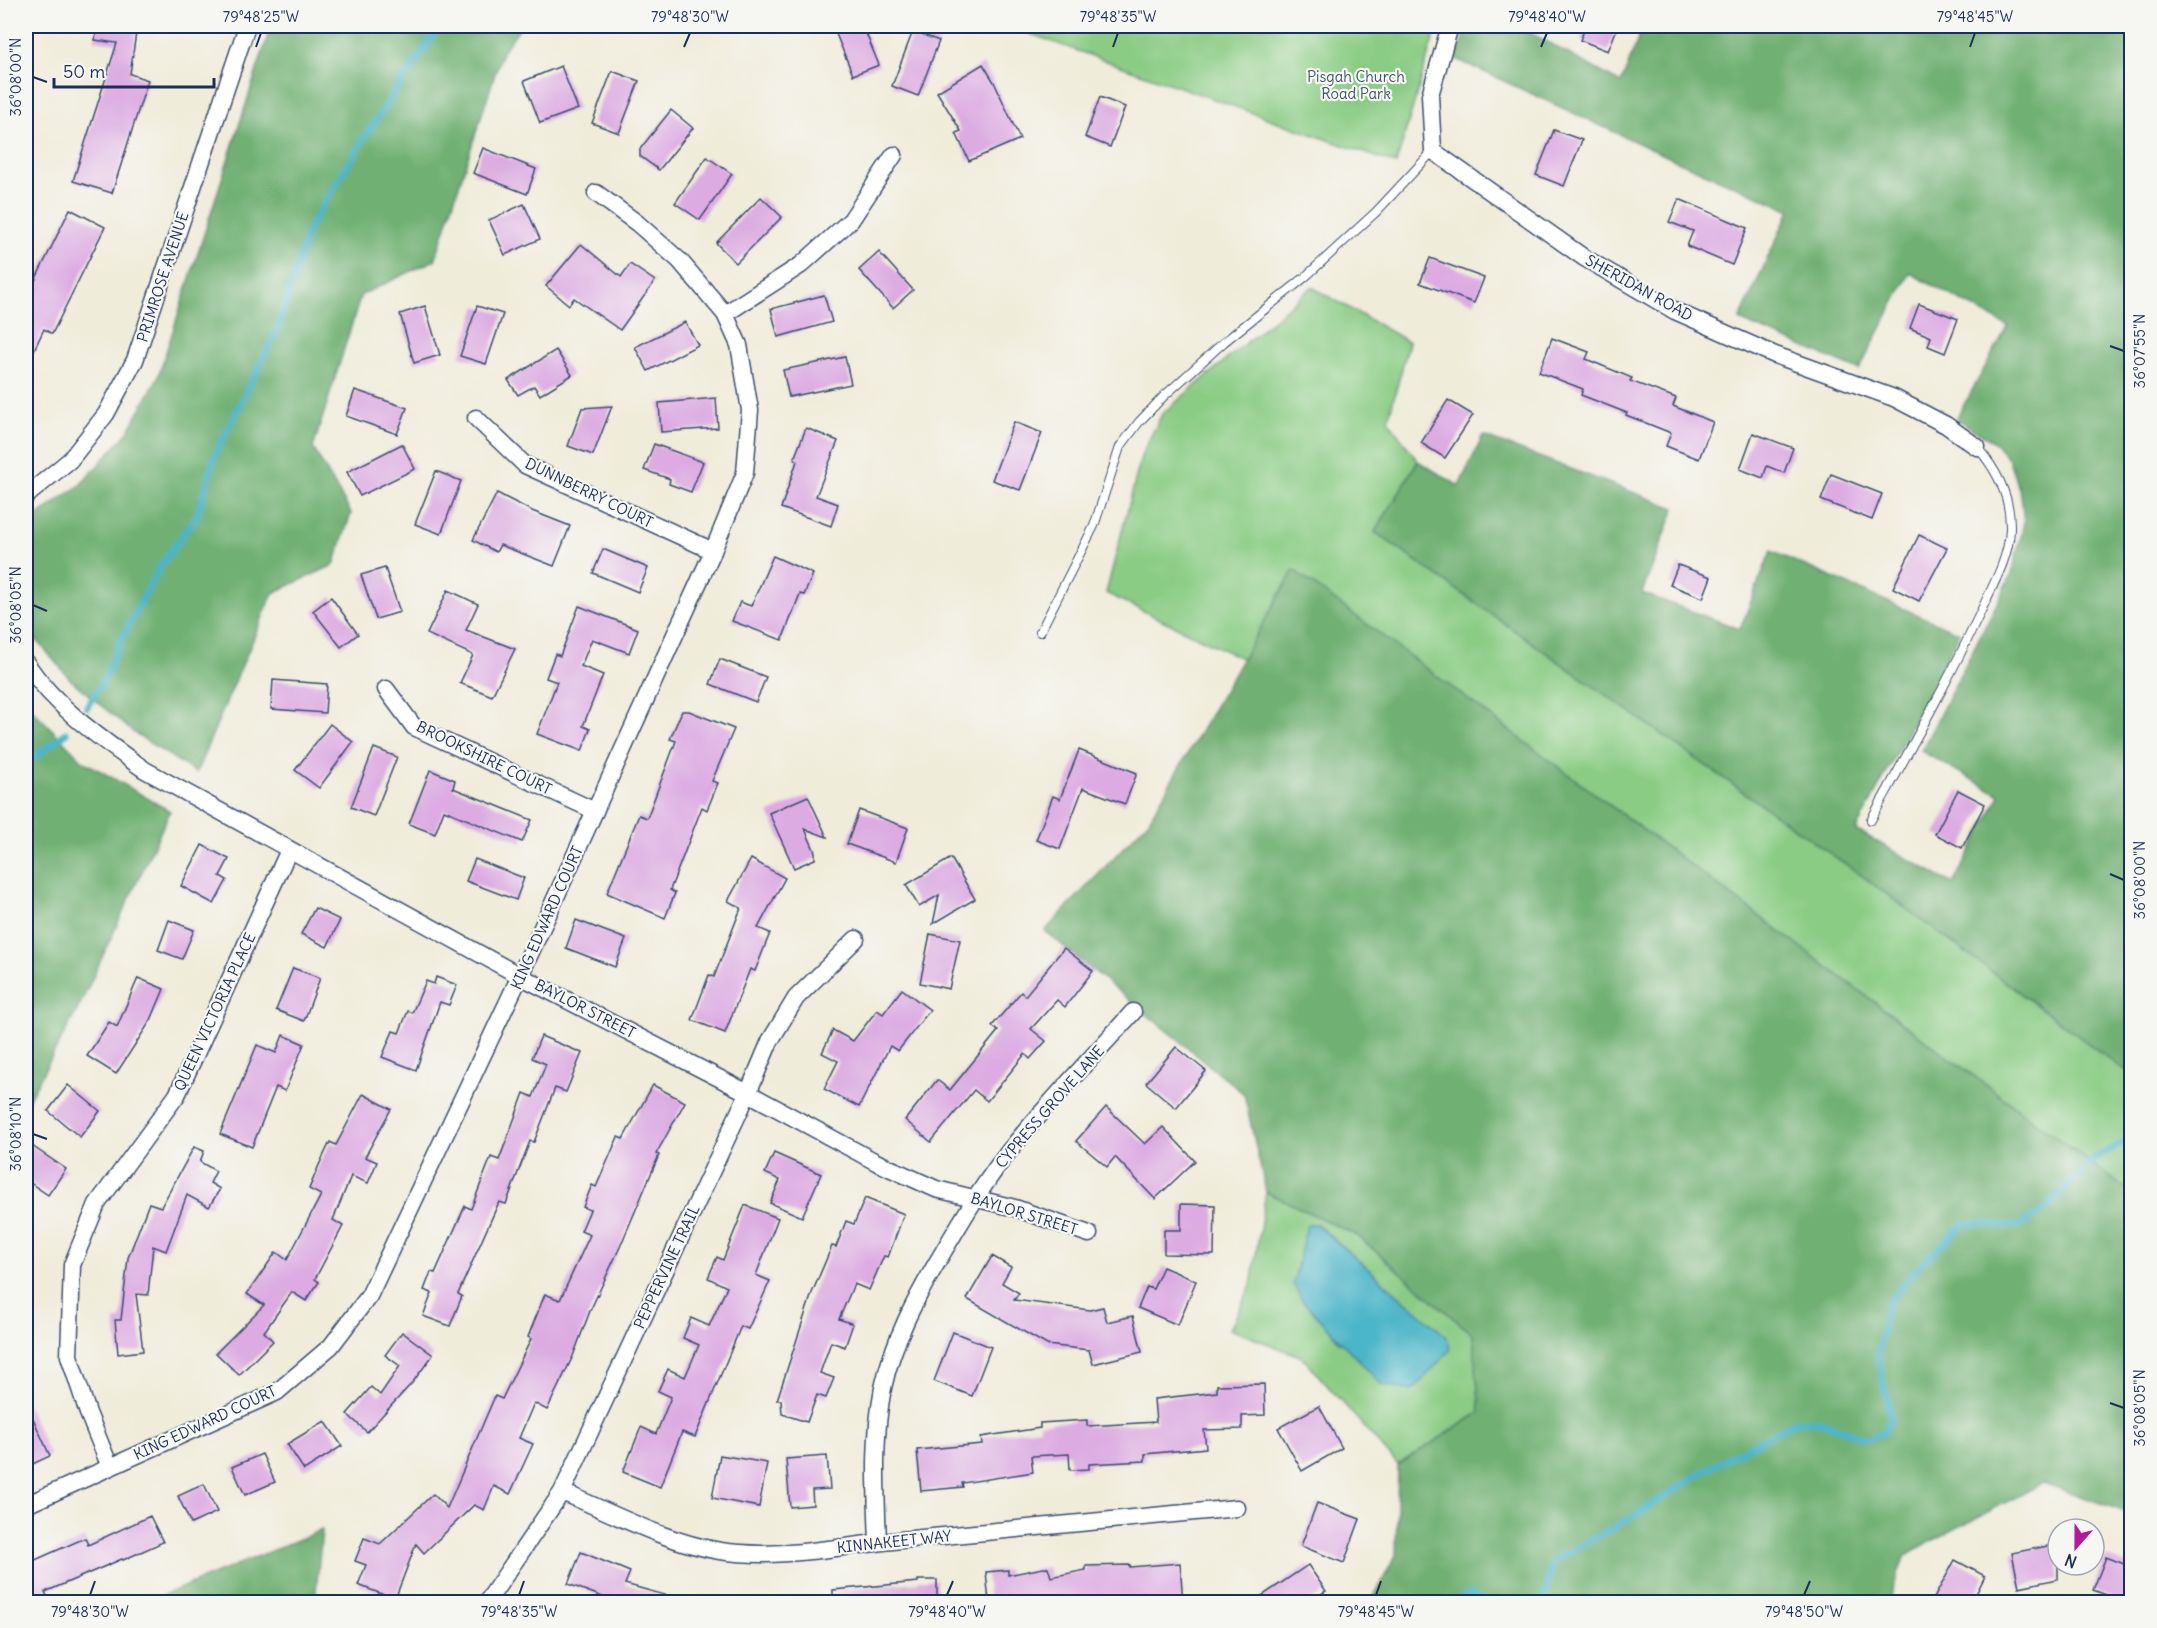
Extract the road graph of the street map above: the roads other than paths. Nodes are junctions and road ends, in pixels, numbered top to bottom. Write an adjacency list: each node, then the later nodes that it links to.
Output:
1 (247, 26): 9 (street, PRIMROSE AVENUE)
2 (1450, 26): 3 (street)
3 (1433, 151): 8 (street, SHERIDAN ROAD); 11 (lane)
4 (894, 155): 6 (street)
5 (596, 193): 6 (street, KING EDWARD COURT)
6 (725, 314): 10 (street, KING EDWARD COURT)
7 (476, 418): 10 (street, DUNNBERRY COURT)
8 (1977, 447): 15 (lane)
9 (26, 496)
10 (713, 551): 14 (street, KING EDWARD COURT)
11 (1040, 632)
12 (26, 663): 16 (street, BAYLOR STREET)
13 (386, 689): 14 (street, BROOKSHIRE COURT)
14 (595, 811): 18 (street, KING EDWARD COURT)
15 (1871, 820)
16 (289, 850): 18 (street, BAYLOR STREET); 23 (street, QUEEN VICTORIA PLACE)
17 (856, 939): 20 (street, PEPPERVINE TRAIL)
18 (520, 976): 20 (street, BAYLOR STREET); 23 (street, KING EDWARD COURT)
19 (1133, 1012): 21 (street, CYPRESS GROVE LANE)
20 (748, 1093): 21 (street, BAYLOR STREET); 24 (street, PEPPERVINE TRAIL)
21 (975, 1199): 22 (street, BAYLOR STREET); 27 (street, CYPRESS GROVE LANE)
22 (1089, 1234)
23 (110, 1467): 25 (street, KING EDWARD COURT)
24 (562, 1492): 27 (street, KINNAKEET WAY); 28 (street, PEPPERVINE TRAIL)
25 (26, 1505)
26 (1237, 1508): 27 (street, KINNAKEET WAY)
27 (879, 1542)
28 (487, 1602)

